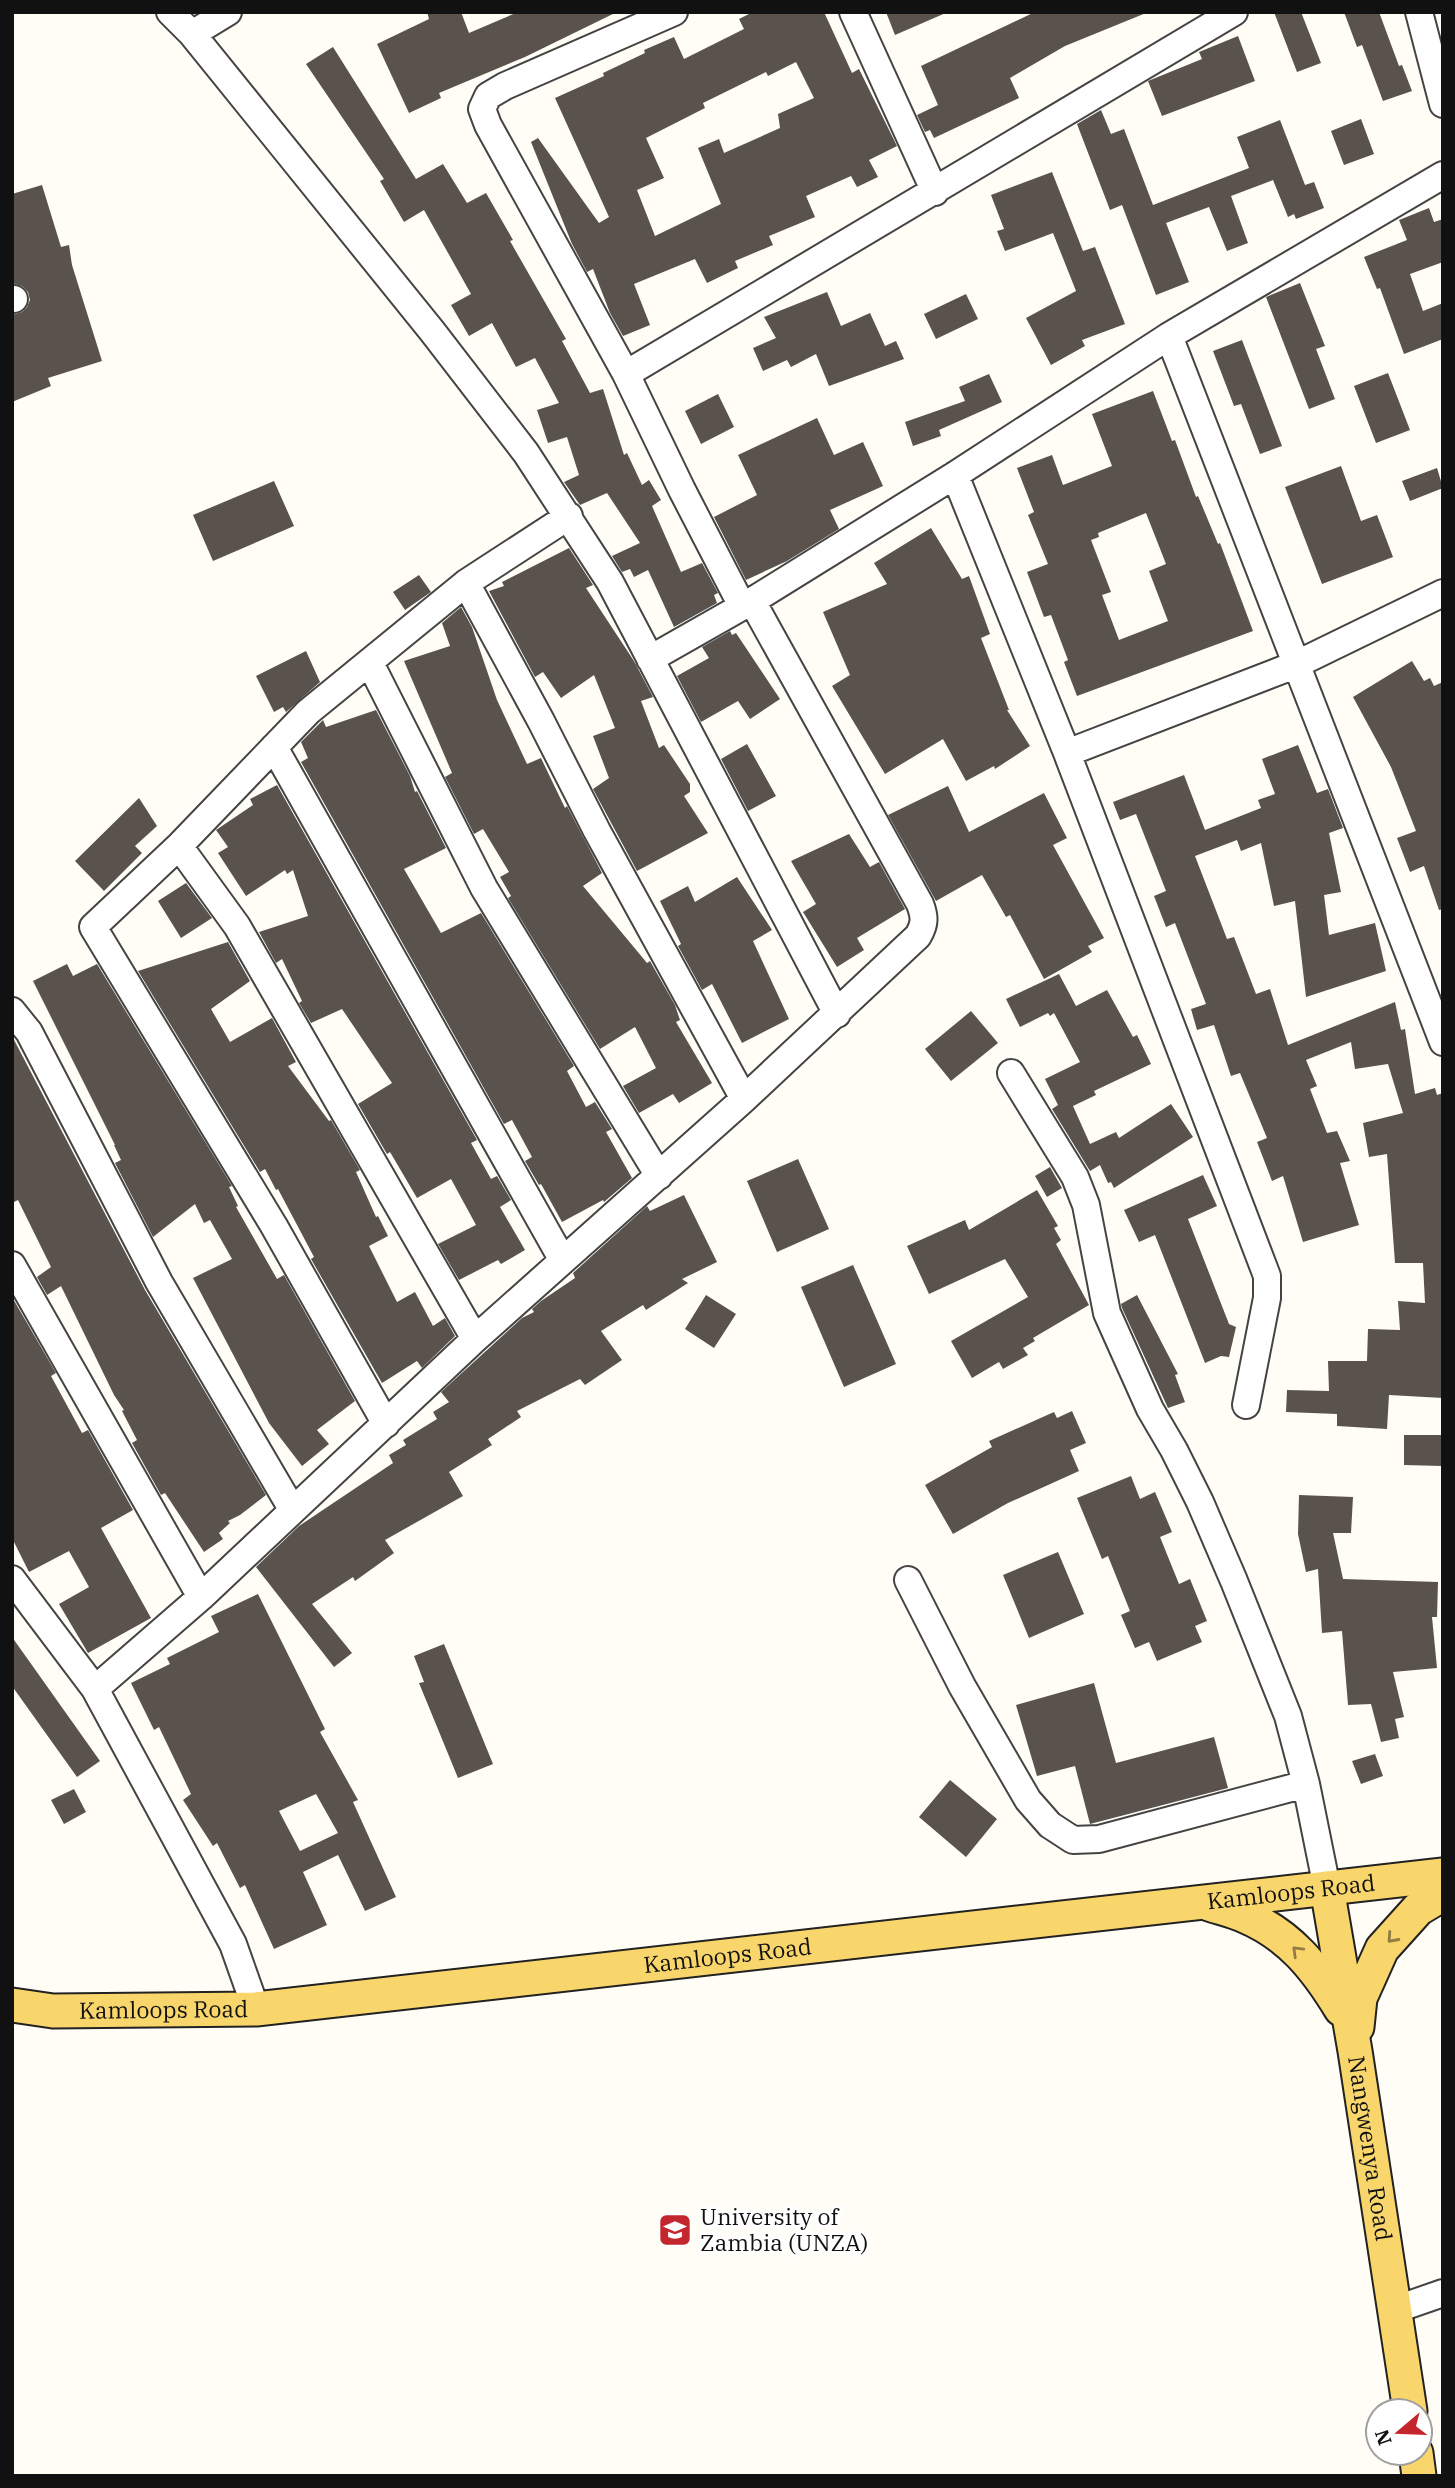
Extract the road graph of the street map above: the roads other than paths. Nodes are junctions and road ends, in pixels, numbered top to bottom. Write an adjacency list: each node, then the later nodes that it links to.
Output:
1 (170, 12): 7 (street)
2 (228, 12): 7 (street)
3 (674, 12): 12 (street)
4 (853, 12): 10 (street)
5 (1234, 12): 10 (street)
6 (1419, 12): 8 (street)
7 (192, 34): 14 (street)
8 (1443, 104)
9 (1443, 175): 11 (street)
10 (935, 192): 12 (street)
11 (1169, 337): 13 (street); 20 (street)
12 (626, 374): 17 (street)
13 (955, 475): 17 (street); 22 (street)
14 (569, 516): 15 (street); 18 (street)
15 (466, 583): 19 (street); 28 (street)
16 (1443, 593): 20 (street)
17 (747, 604): 18 (street); 25 (street)
18 (650, 659): 25 (street)
19 (370, 663): 21 (street); 29 (street)
20 (1295, 665): 22 (street); 26 (street)
21 (274, 747): 23 (street); 30 (street)
22 (1068, 753): 33 (street)
23 (180, 846): 32 (street); 34 (street)
24 (12, 1011): 35 (street)
25 (837, 1014): 28 (street)
26 (1443, 1042)
27 (1011, 1073): 40 (street)
28 (744, 1099): 29 (street)
29 (659, 1176): 30 (street)
30 (562, 1259): 32 (street)
31 (12, 1265): 38 (street)
32 (475, 1339): 34 (street)
33 (1246, 1405)
34 (386, 1424): 35 (street)
35 (292, 1509): 38 (street)
36 (12, 1579): 39 (street)
37 (908, 1580): 40 (street)
38 (201, 1597): 39 (street)
39 (95, 1689): 46 (street)
40 (1306, 1784): 42 (street)
41 (1443, 1875): 42 (main road, Kamloops Road)
42 (1327, 1888): 44 (main road, Kamloops Road); 47 (main road, Nangwenya Road)
43 (1443, 1894): 47 (main road, one-way to 47)
44 (1202, 1902): 46 (main road, Kamloops Road); 47 (main road, one-way to 44)
45 (12, 2005): 46 (main road, Kamloops Road)
46 (256, 2009)
47 (1355, 2050): 49 (main road, Nangwenya Road)
48 (1443, 2293): 49 (street)
49 (1394, 2310): 50 (main road, Nangwenya Road)
50 (1408, 2397)

